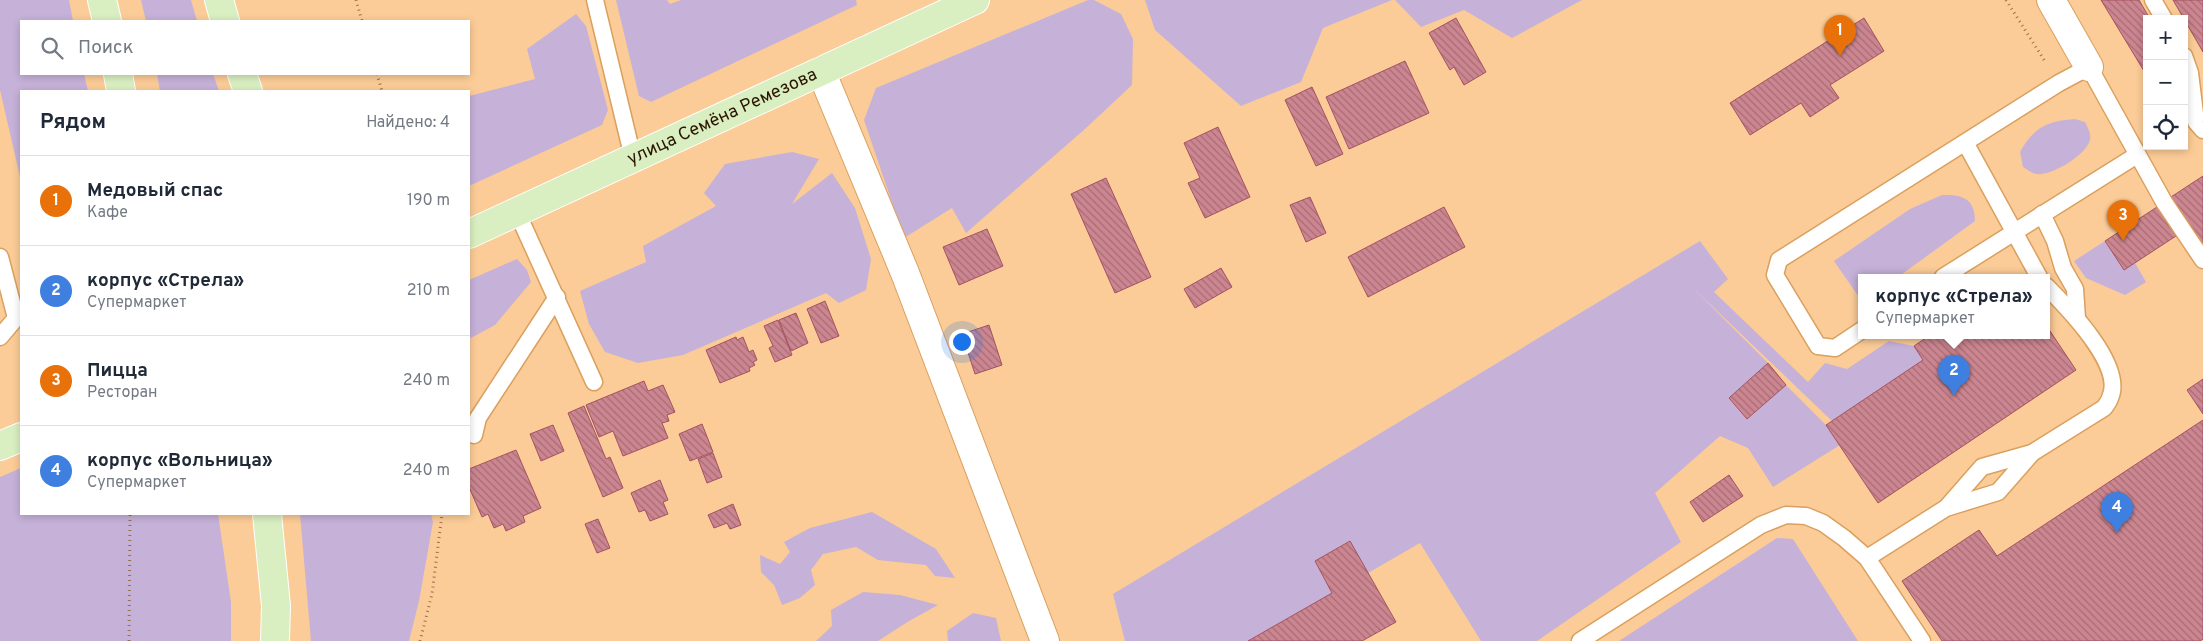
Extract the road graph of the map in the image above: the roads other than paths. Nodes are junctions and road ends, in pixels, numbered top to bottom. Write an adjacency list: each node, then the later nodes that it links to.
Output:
1 (102, 0): 8 (main road)
2 (219, 0): 9 (main road)
3 (595, 0): 20 (lane)
4 (975, 0): 12 (main road, улица Семёна Ремезова)
5 (2051, 0): 11 (street)
6 (2153, 0): 7 (lane)
7 (2162, 15)
8 (107, 20)
9 (225, 20)
10 (2185, 60): 17 (lane)
11 (2090, 67): 18 (lane); 19 (lane)
12 (821, 71): 20 (main road, улица Семёна Ремезова); 43 (street)
13 (118, 75): 15 (main road)
14 (242, 75): 16 (main road)
15 (121, 90)
16 (248, 90)
17 (2203, 130)
18 (1966, 144): 23 (lane); 32 (lane)
19 (2137, 155): 22 (lane); 26 (lane)
20 (634, 158): 21 (main road, улица Семёна Ремезова)
21 (517, 212): 24 (main road, улица Семёна Ремезова); 30 (lane)
22 (2042, 214): 23 (lane); 31 (lane)
23 (2013, 232): 27 (lane); 28 (lane)
24 (470, 234)
25 (0, 257): 33 (lane)
26 (2203, 260)
27 (1948, 274)
28 (2037, 274)
29 (2050, 290): 31 (lane)
30 (557, 297): 34 (lane); 35 (lane)
31 (2077, 318): 38 (lane)
32 (1858, 333)
33 (0, 337)
34 (594, 382)
35 (474, 435)
36 (20, 437): 37 (main road)
37 (0, 446)
38 (2032, 453): 39 (lane); 39 (lane)
39 (1946, 508): 41 (lane)
40 (268, 515): 42 (main road)
41 (1868, 558): 44 (lane); 45 (lane)
42 (275, 641)
43 (1045, 641)
44 (1580, 641)
45 (1922, 641)

